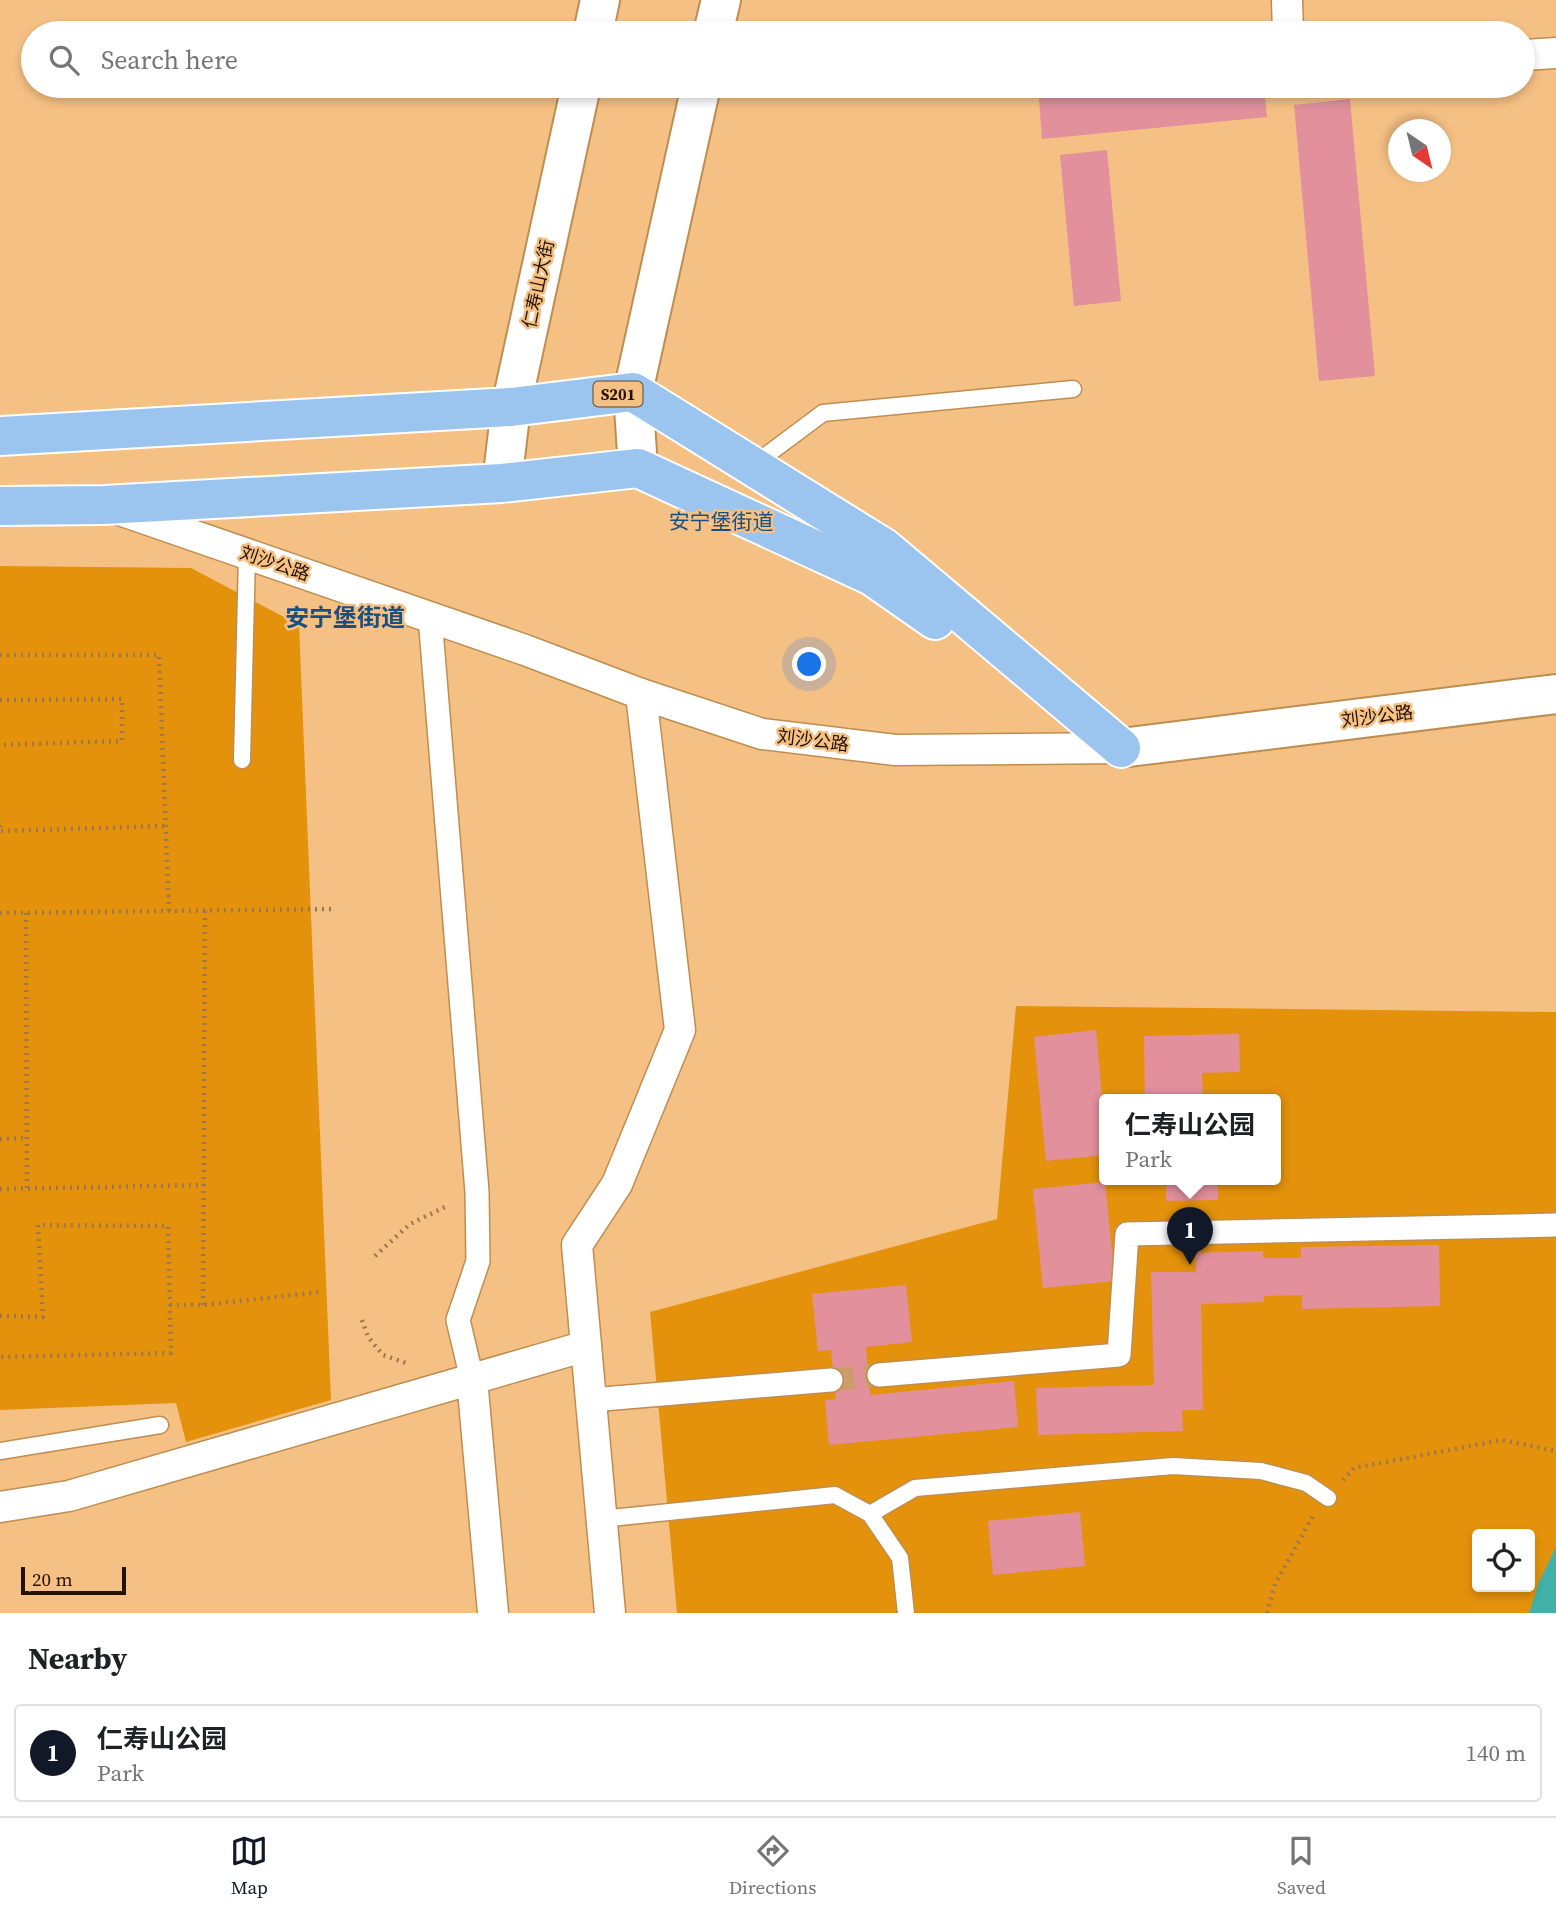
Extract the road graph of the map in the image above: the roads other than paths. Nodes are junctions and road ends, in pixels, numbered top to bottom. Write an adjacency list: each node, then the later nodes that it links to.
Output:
1 (600, 0): 4 (main road)
2 (720, 0): 5 (main road)
3 (1287, 0): 6 (street)
4 (596, 21)
5 (716, 21)
6 (1288, 21)
7 (1556, 53): 8 (street)
8 (1535, 54)
9 (578, 98): 13 (main road, 仁寿山大街)
10 (698, 98): 12 (main road)
11 (1073, 389): 15 (lane)
12 (633, 392): 13 (main road, S201); 15 (main road, S201); 16 (main road)
13 (511, 407): 14 (main road, S201); 17 (main road, 仁寿山大街)
14 (0, 436)
15 (752, 466): 24 (main road, S201)
16 (638, 468): 17 (main road); 24 (main road)
17 (502, 483): 18 (main road)
18 (104, 505): 19 (main road); 20 (street, 刘沙公路)
19 (0, 506)
20 (247, 554): 21 (street, 刘沙公路); 25 (lane)
21 (430, 617): 22 (street, 刘沙公路); 29 (street)
22 (641, 694): 24 (street, 刘沙公路); 27 (street)
23 (1556, 694): 24 (main road, 刘沙公路)
24 (1121, 747)
25 (242, 760)
26 (1556, 1224): 28 (street)
27 (586, 1346): 29 (street); 31 (street)
28 (879, 1376)
29 (471, 1379): 35 (street); 38 (street)
30 (831, 1380): 31 (street)
31 (591, 1400): 37 (street)
32 (160, 1425): 33 (lane)
33 (0, 1451)
34 (1328, 1498): 36 (lane)
35 (0, 1507)
36 (870, 1514): 37 (lane); 40 (lane)
37 (601, 1519): 39 (street)
38 (493, 1613)
39 (610, 1613)
40 (906, 1613)

